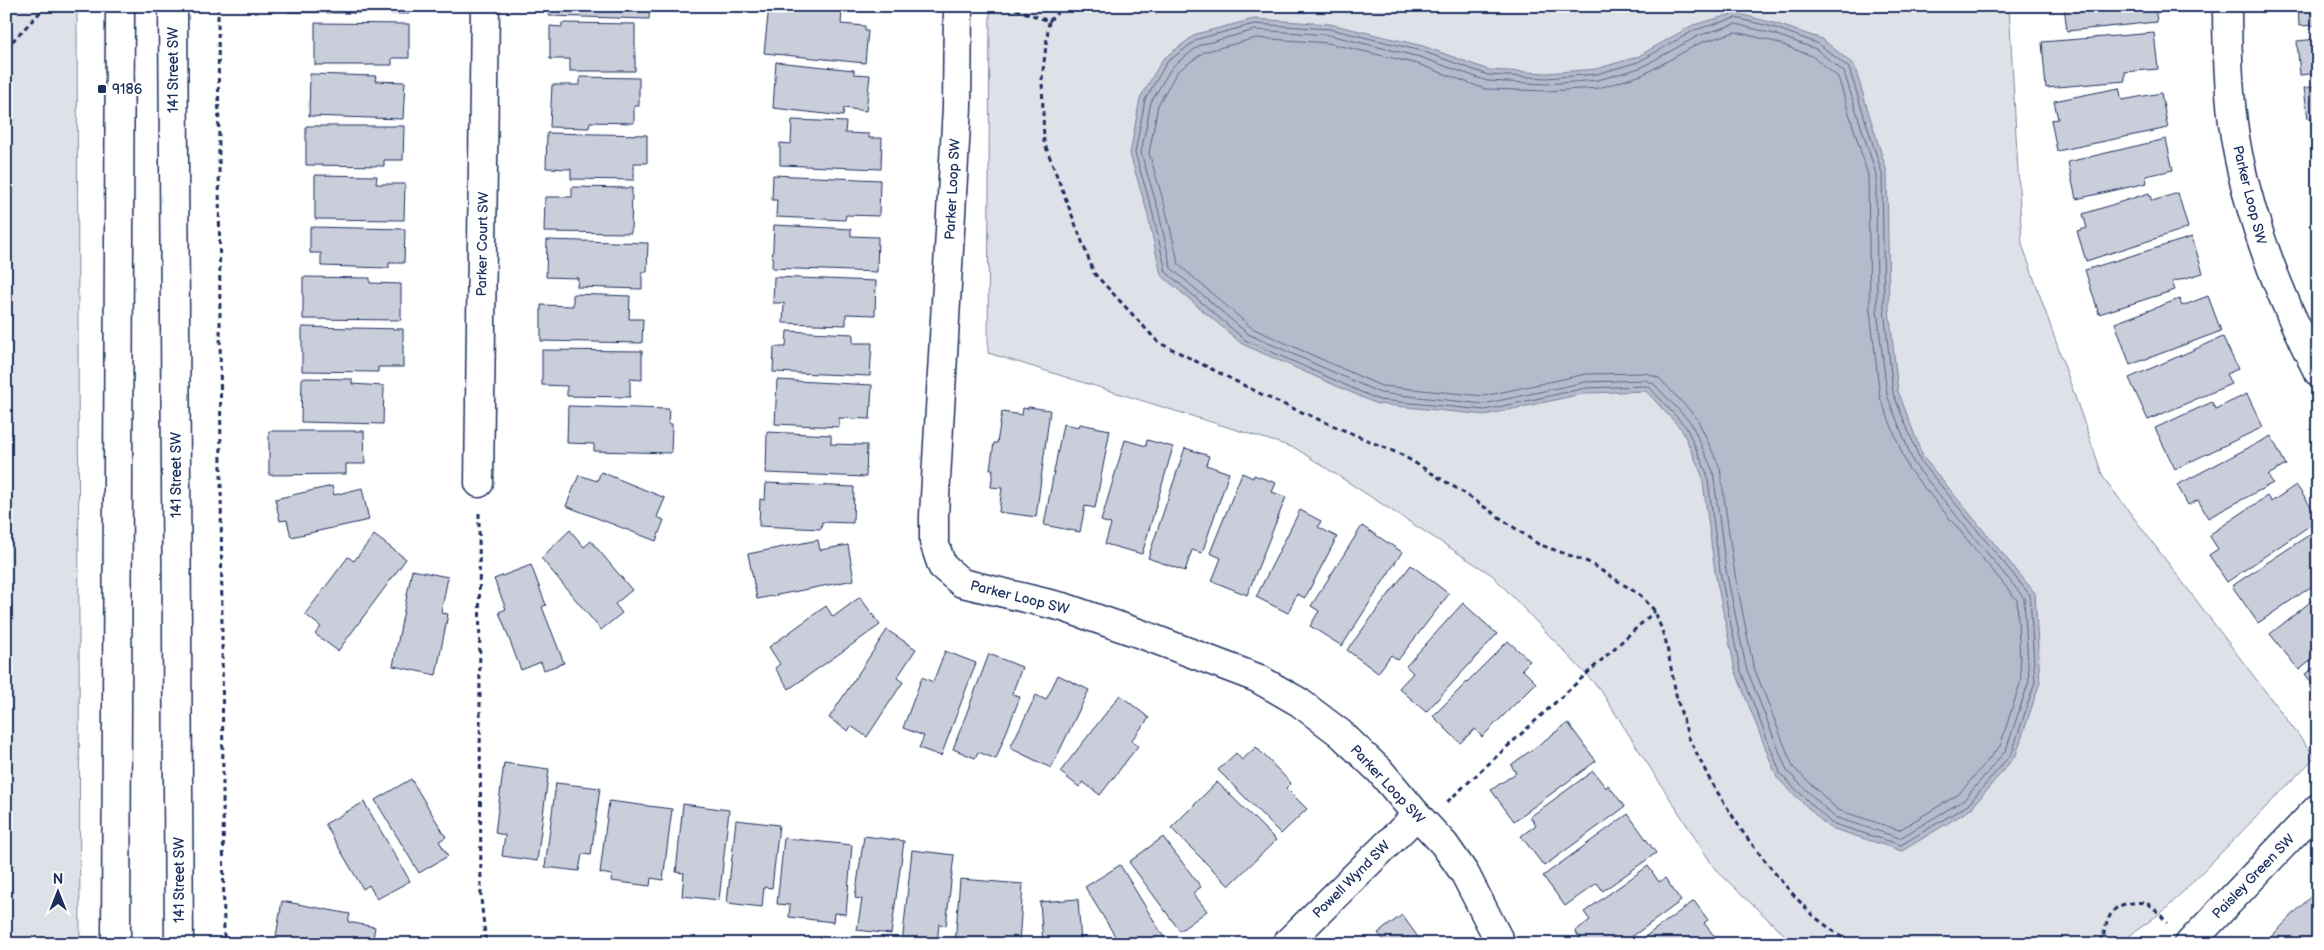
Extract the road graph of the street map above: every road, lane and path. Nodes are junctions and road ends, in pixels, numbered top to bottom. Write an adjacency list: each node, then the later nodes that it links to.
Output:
1 (46, 6): 11 (path)
2 (120, 6): 19 (street)
3 (173, 6): 20 (street, 141 Street SW)
4 (218, 6): 21 (path)
5 (485, 6): 13 (street, Parker Court SW)
6 (958, 6): 16 (street, Parker Loop SW)
7 (1007, 6): 10 (path)
8 (1064, 6): 10 (path)
9 (2227, 6): 12 (street, Parker Loop SW)
10 (1049, 21): 14 (path)
11 (6, 48)
12 (2318, 372)
13 (479, 482): 22 (path)
14 (1655, 611): 16 (path); 25 (path)
15 (2318, 808): 28 (street, Paisley Green SW)
16 (1416, 815): 23 (street, Powell Wynd SW); 24 (street, Parker Loop SW)
17 (2169, 924): 18 (path)
18 (2103, 938): 26 (path); 27 (path)
19 (116, 944)
20 (179, 944)
21 (224, 944)
22 (486, 944)
23 (1286, 944)
24 (1501, 944)
25 (1851, 944)
26 (2073, 944)
27 (2106, 944)
28 (2189, 944)

